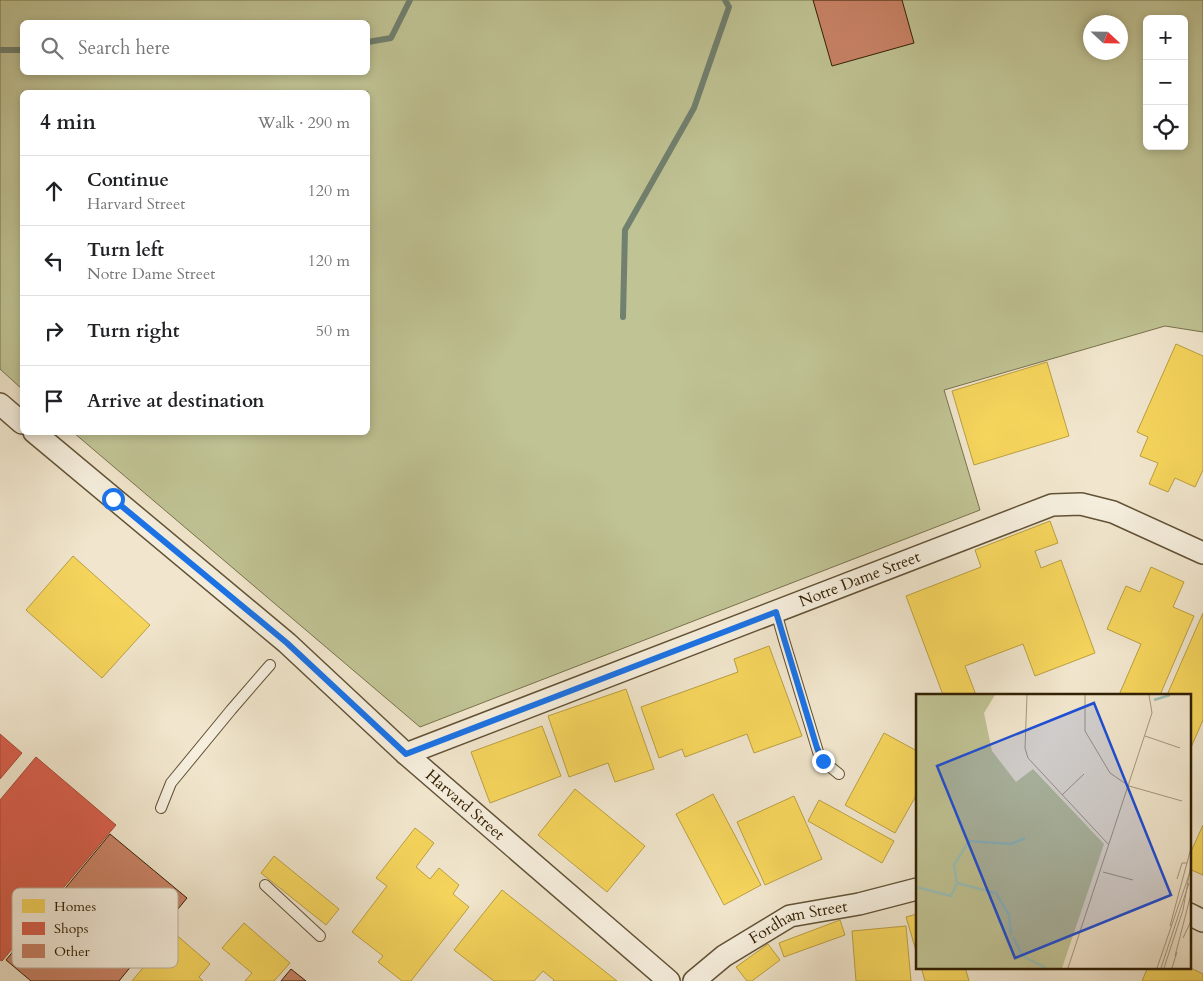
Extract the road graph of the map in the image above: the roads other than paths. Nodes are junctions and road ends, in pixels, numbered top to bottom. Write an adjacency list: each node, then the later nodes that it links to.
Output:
1 (0, 404): 2 (street)
2 (20, 421)
3 (38, 435): 7 (street, Harvard Street)
4 (1203, 553): 5 (street, Notre Dame Street)
5 (776, 612): 7 (street, Notre Dame Street); 8 (lane)
6 (270, 665): 9 (lane)
7 (406, 754): 15 (street, Harvard Street)
8 (839, 774)
9 (161, 808)
10 (265, 885): 14 (lane)
11 (916, 889): 16 (street, Fordham Street)
12 (1190, 914): 13 (street)
13 (1203, 921)
14 (320, 936)
15 (670, 981)
16 (694, 981)

